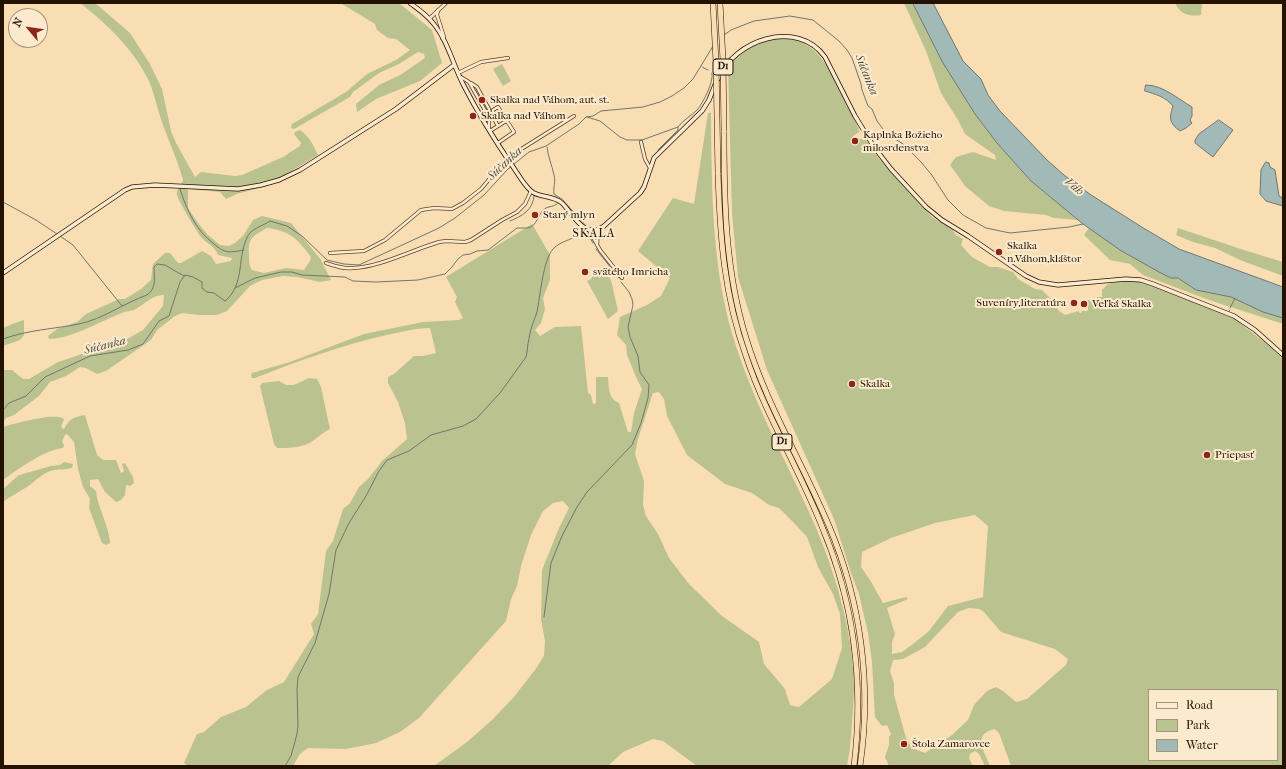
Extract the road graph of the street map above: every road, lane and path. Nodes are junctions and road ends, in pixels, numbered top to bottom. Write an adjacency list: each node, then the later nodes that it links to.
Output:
1 (410, 3): 6 (main road)
2 (446, 3): 5 (street)
3 (713, 3): 30 (highway, D1, bridge)
4 (720, 3): 31 (highway, D1, bridge)
5 (438, 10): 6 (street); 7 (street)
6 (429, 19): 7 (main road)
7 (442, 38): 9 (main road)
8 (508, 58): 10 (street)
9 (454, 65): 10 (main road); 27 (main road)
10 (458, 74): 11 (street); 12 (main road)
11 (487, 114): 12 (street); 16 (street)
12 (479, 115): 16 (main road)
13 (574, 116): 19 (street)
14 (506, 121): 15 (street); 15 (street); 18 (street)
15 (498, 126): 16 (street)
16 (489, 131): 18 (main road)
17 (641, 142): 20 (street)
18 (498, 144): 19 (main road)
19 (507, 158): 21 (main road); 25 (street)
20 (650, 168): 23 (main road); 29 (main road)
21 (531, 191): 22 (main road); 26 (street)
22 (589, 230): 23 (main road); 24 (street)
23 (598, 230): 24 (street)
24 (597, 245): 28 (street)
25 (330, 253)
26 (326, 263)
27 (3, 273)
28 (622, 278)
29 (1283, 355)
30 (854, 766)
31 (860, 766)

